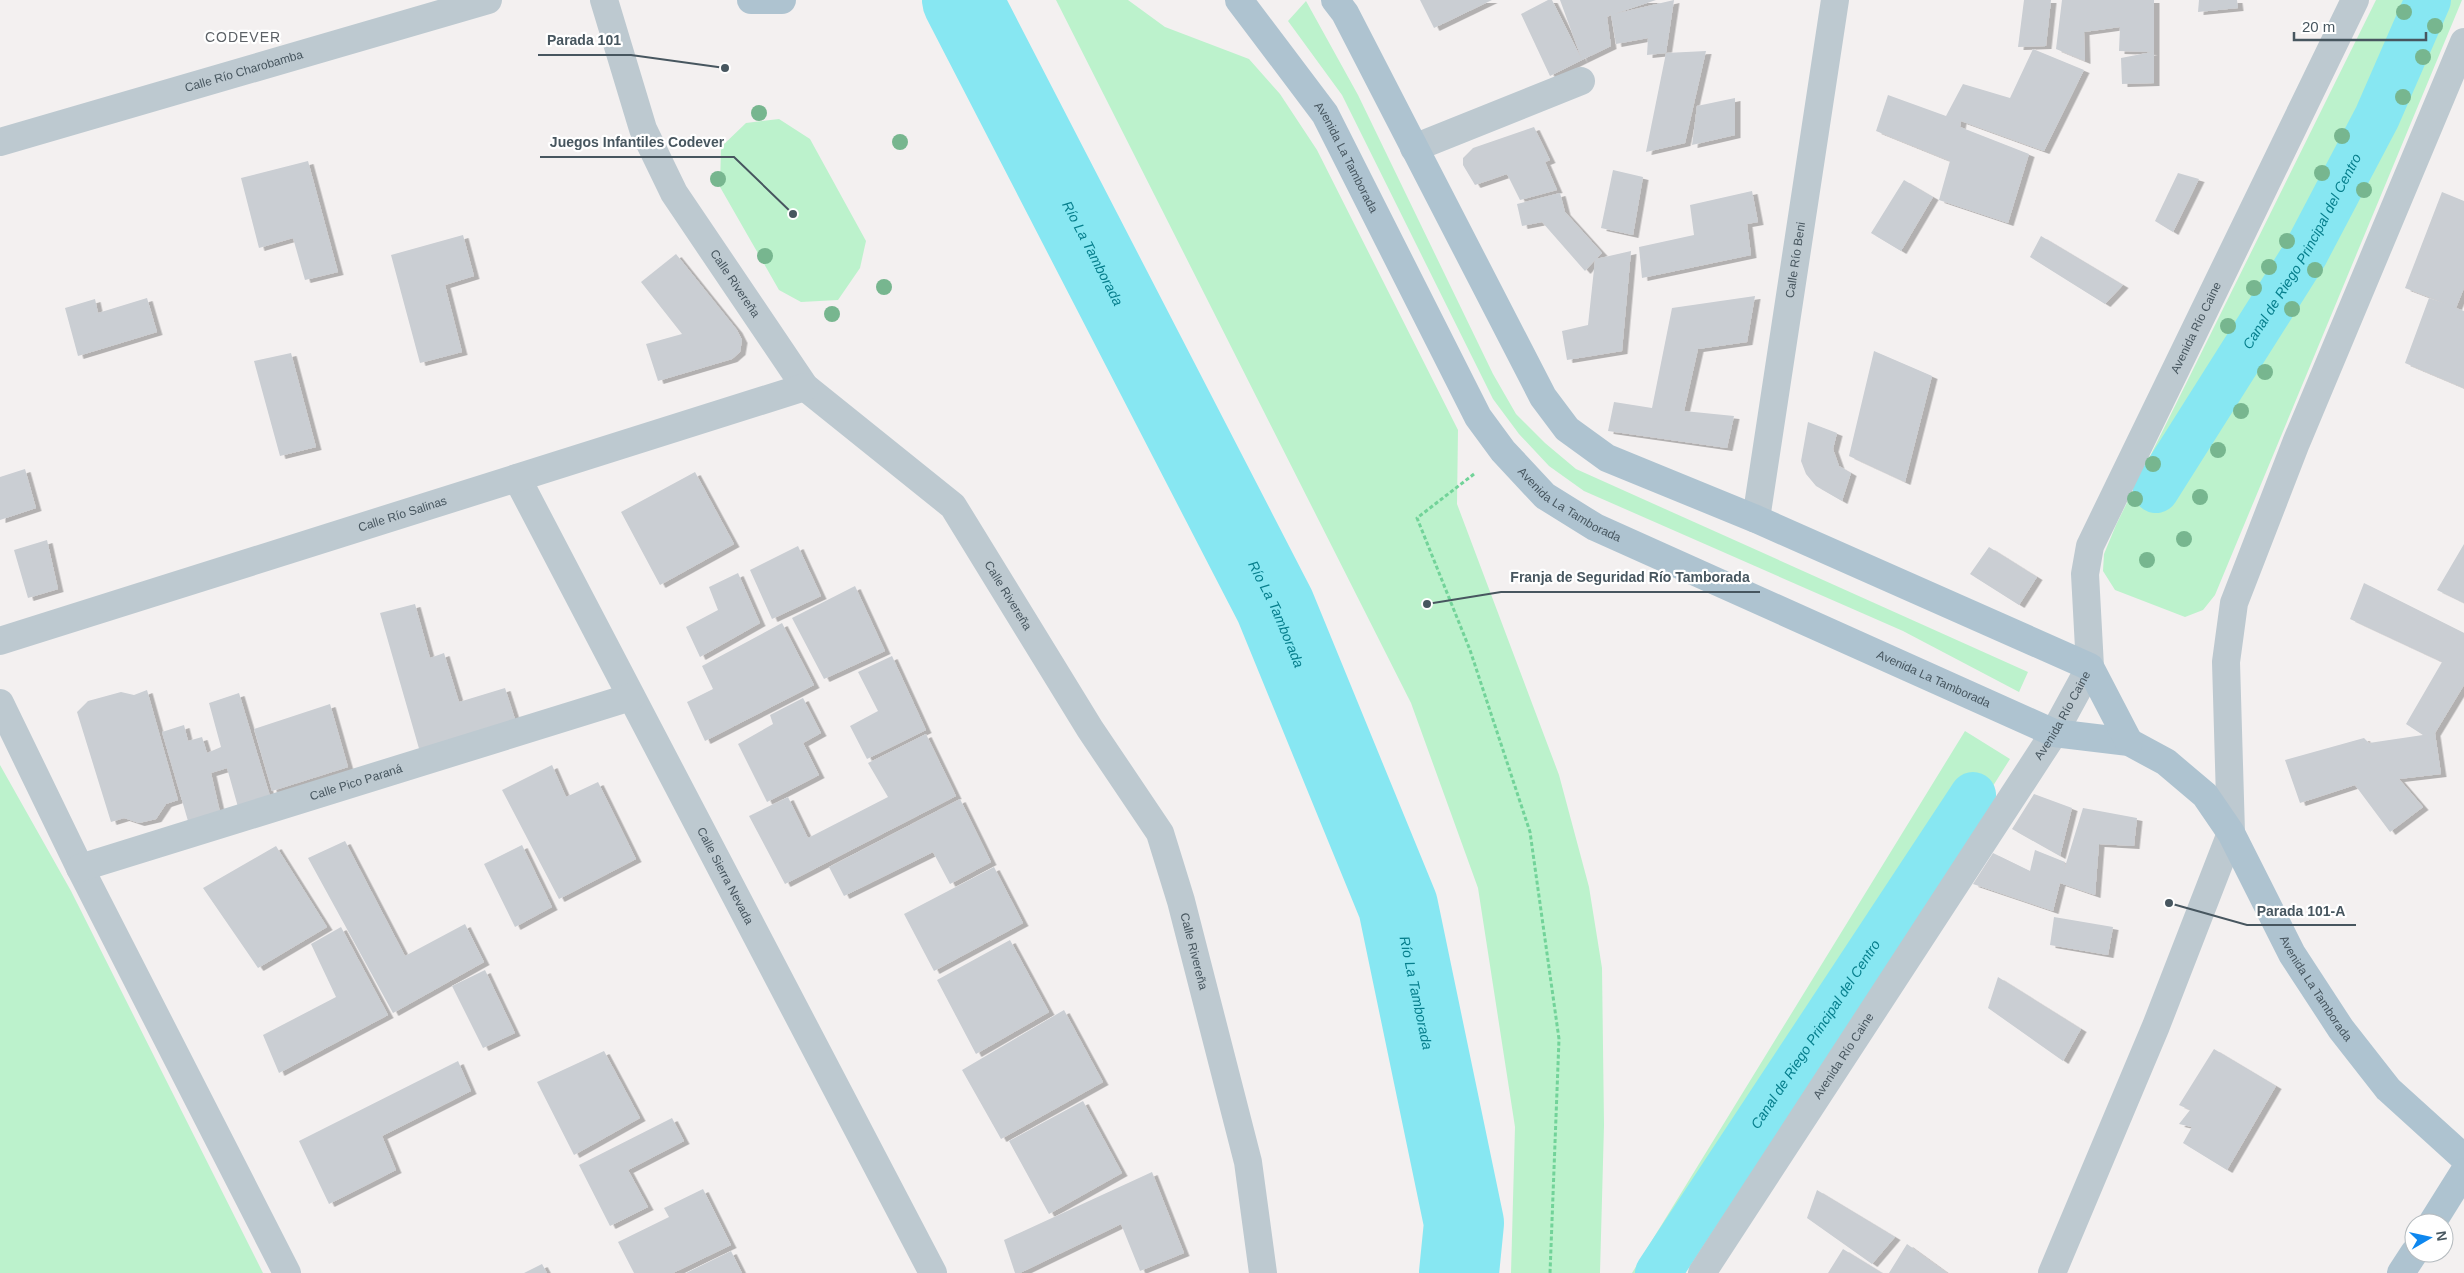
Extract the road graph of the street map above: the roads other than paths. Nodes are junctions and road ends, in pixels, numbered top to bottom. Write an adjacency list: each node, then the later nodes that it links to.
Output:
1 (488, 0): 11 (street, Calle Río Charobamba)
2 (604, 0): 13 (street, Calle Rivereña)
3 (751, 0): 4 (main road)
4 (782, 0)
5 (1239, 0): 20 (main road, Avenida La Tamborada)
6 (1335, 0): 12 (main road)
7 (1835, 0): 15 (street, Calle Río Beni)
8 (2355, 0): 17 (street, Avenida Río Caine)
9 (2464, 42): 22 (street)
10 (1581, 81): 12 (street)
11 (0, 142)
12 (1414, 148): 15 (main road)
13 (805, 387): 14 (street, Calle Río Salinas); 29 (street, Calle Rivereña)
14 (517, 478): 16 (street, Calle Río Salinas); 18 (street, Calle Sierra Nevada)
15 (1756, 519): 17 (main road)
16 (0, 641)
17 (2090, 667): 20 (street, Avenida Río Caine); 21 (main road)
18 (631, 697): 23 (street, Calle Pico Paraná); 28 (street, Calle Sierra Nevada)
19 (0, 703): 23 (street)
20 (2054, 734): 21 (main road, Avenida La Tamborada); 30 (street, Avenida Río Caine)
21 (2129, 742): 22 (main road, Avenida La Tamborada)
22 (2231, 833): 24 (main road, Avenida La Tamborada); 31 (street)
23 (80, 868): 27 (street)
24 (2464, 1158)
25 (2464, 1172): 26 (main road)
26 (2438, 1213)
27 (287, 1273)
28 (933, 1273)
29 (1263, 1273)
30 (1702, 1273)
31 (2052, 1273)

